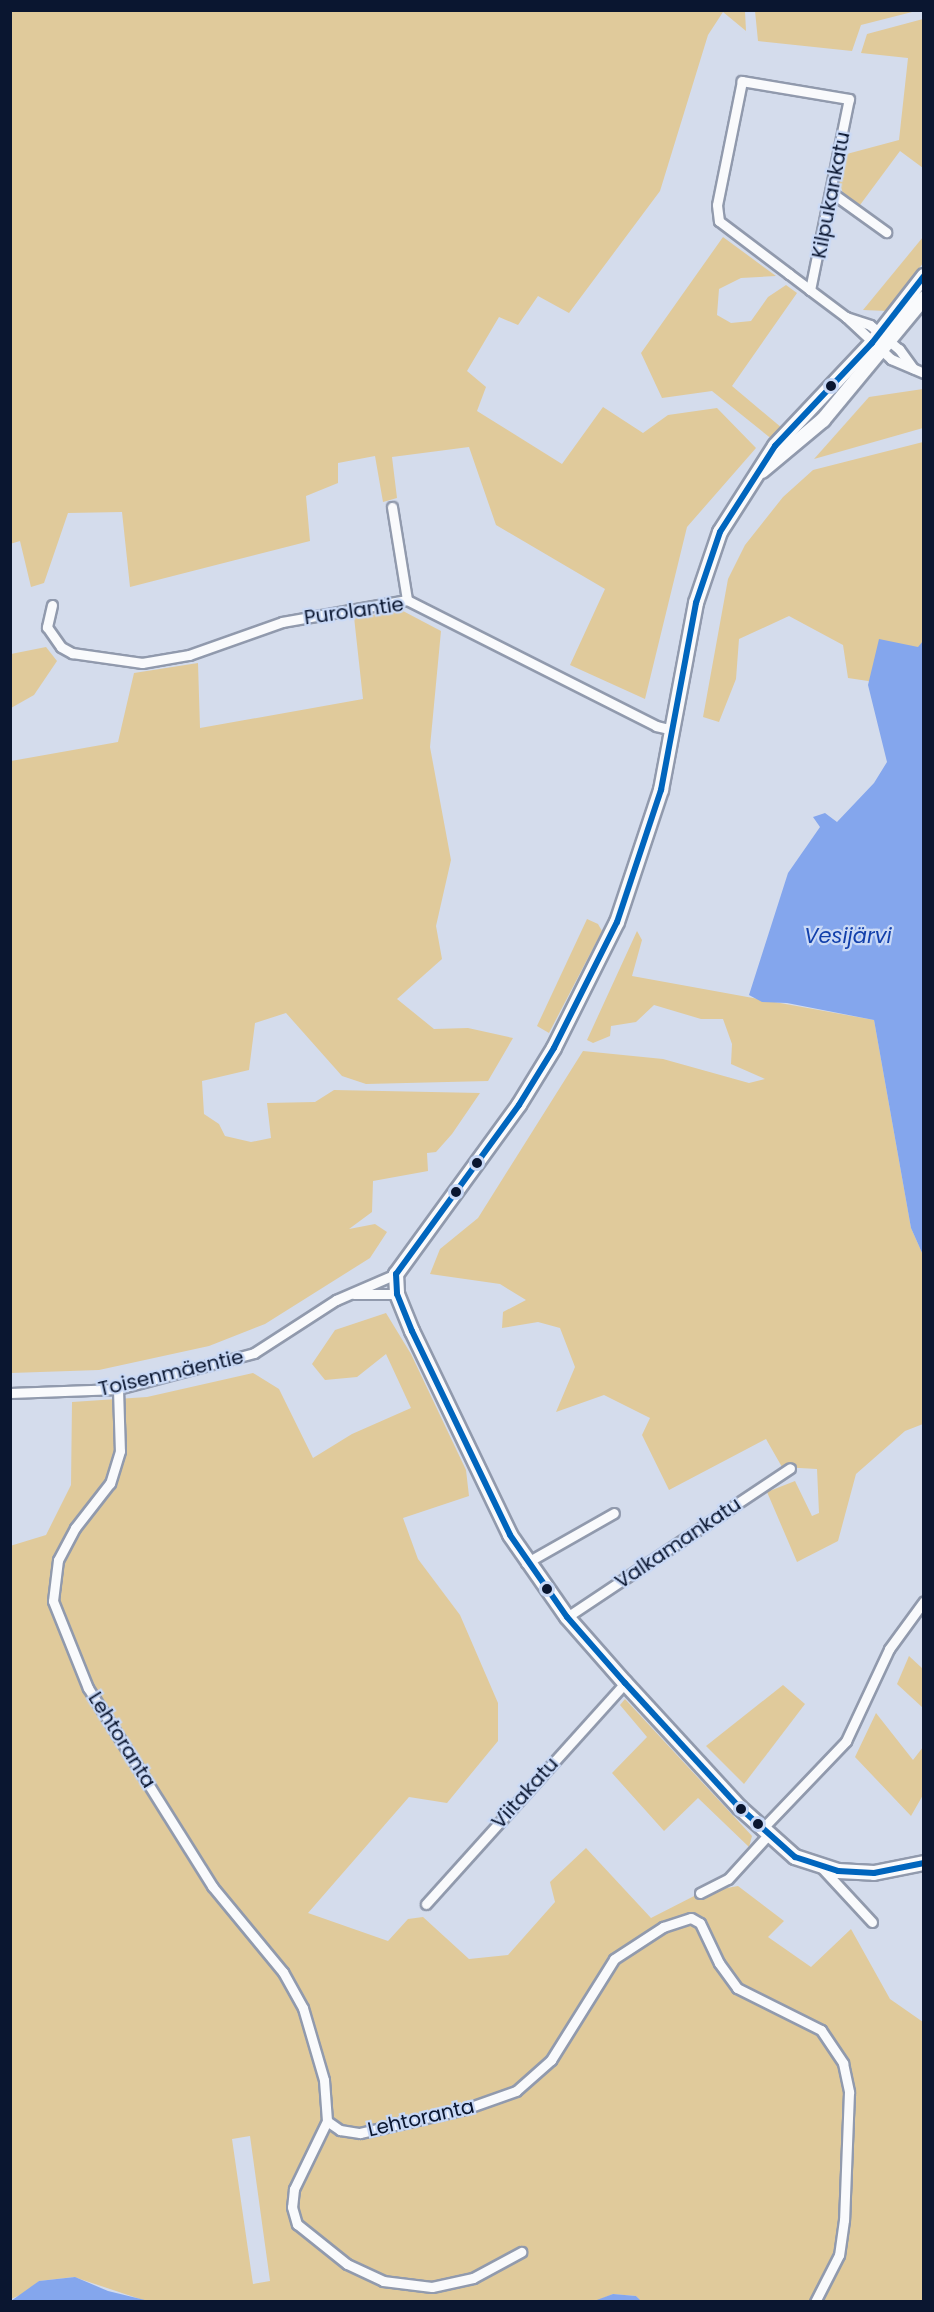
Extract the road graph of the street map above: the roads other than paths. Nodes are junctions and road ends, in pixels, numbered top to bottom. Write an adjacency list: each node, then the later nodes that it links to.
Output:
1 (832, 193): 2 (street); 4 (street, Kilpukankatu); 4 (street, Kilpukankatu)
2 (886, 232)
3 (924, 276): 6 (street)
4 (810, 290): 6 (street)
5 (924, 298): 6 (street)
6 (881, 342): 7 (street); 8 (street); 8 (street)
7 (924, 373)
8 (756, 476): 12 (street)
9 (392, 507): 10 (street)
10 (407, 600): 11 (street, Purolantie); 12 (street, Purolantie)
11 (52, 605)
12 (673, 730): 13 (street)
13 (396, 1274): 14 (street, Toisenmäentie); 15 (street)
14 (351, 1294): 15 (street); 16 (street, Toisenmäentie)
15 (397, 1294): 20 (street)
16 (118, 1389): 17 (street, Toisenmäentie); 30 (street, Lehtoranta)
17 (10, 1393)
18 (790, 1468): 22 (street, Valkamankatu)
19 (614, 1513): 20 (street)
20 (526, 1563): 22 (street)
21 (924, 1602): 24 (street)
22 (567, 1617): 23 (street)
23 (625, 1683): 24 (street); 28 (street, Viitakatu)
24 (765, 1832): 26 (street); 27 (street)
25 (924, 1863): 26 (street)
26 (821, 1867): 29 (street)
27 (700, 1893)
28 (426, 1904)
29 (872, 1922)
30 (327, 2121): 31 (street); 32 (street, Lehtoranta)
31 (521, 2252)
32 (815, 2301)

